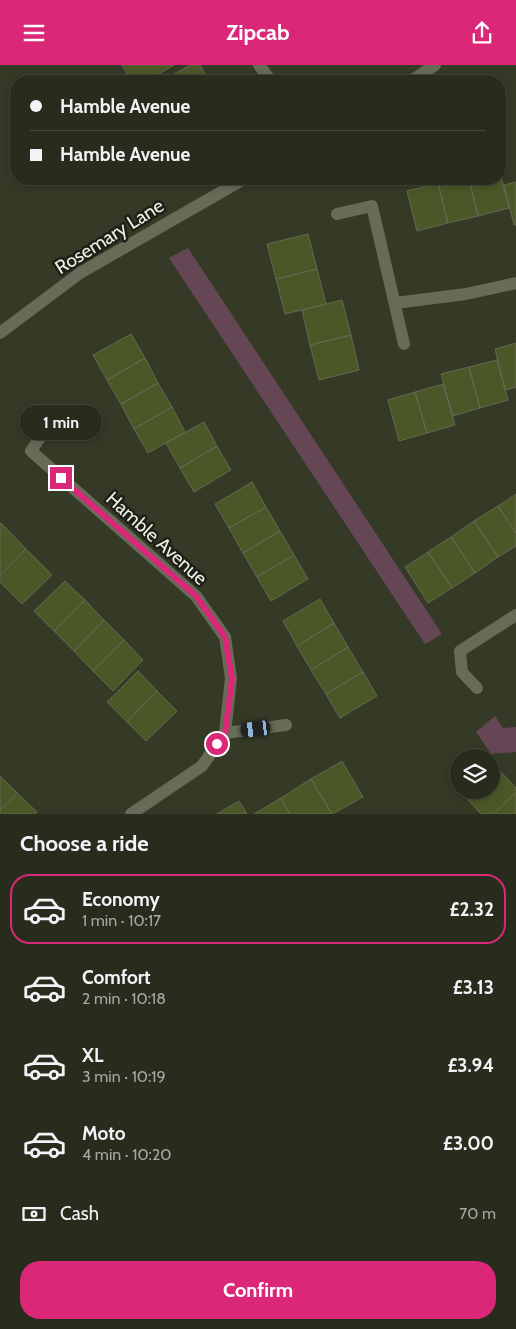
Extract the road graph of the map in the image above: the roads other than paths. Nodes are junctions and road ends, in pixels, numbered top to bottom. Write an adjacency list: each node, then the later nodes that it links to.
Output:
1 (435, 65): 2 (street)
2 (420, 75)
3 (234, 185): 7 (street, Rosemary Lane)
4 (337, 214): 6 (street)
5 (516, 283): 6 (street)
6 (395, 303): 8 (street)
7 (0, 333)
8 (404, 344)
9 (52, 420): 13 (street, Hamble Avenue)
10 (516, 615): 11 (street)
11 (477, 688)
12 (286, 725): 13 (street)
13 (225, 733): 14 (street, Hamble Avenue)
14 (131, 814)

